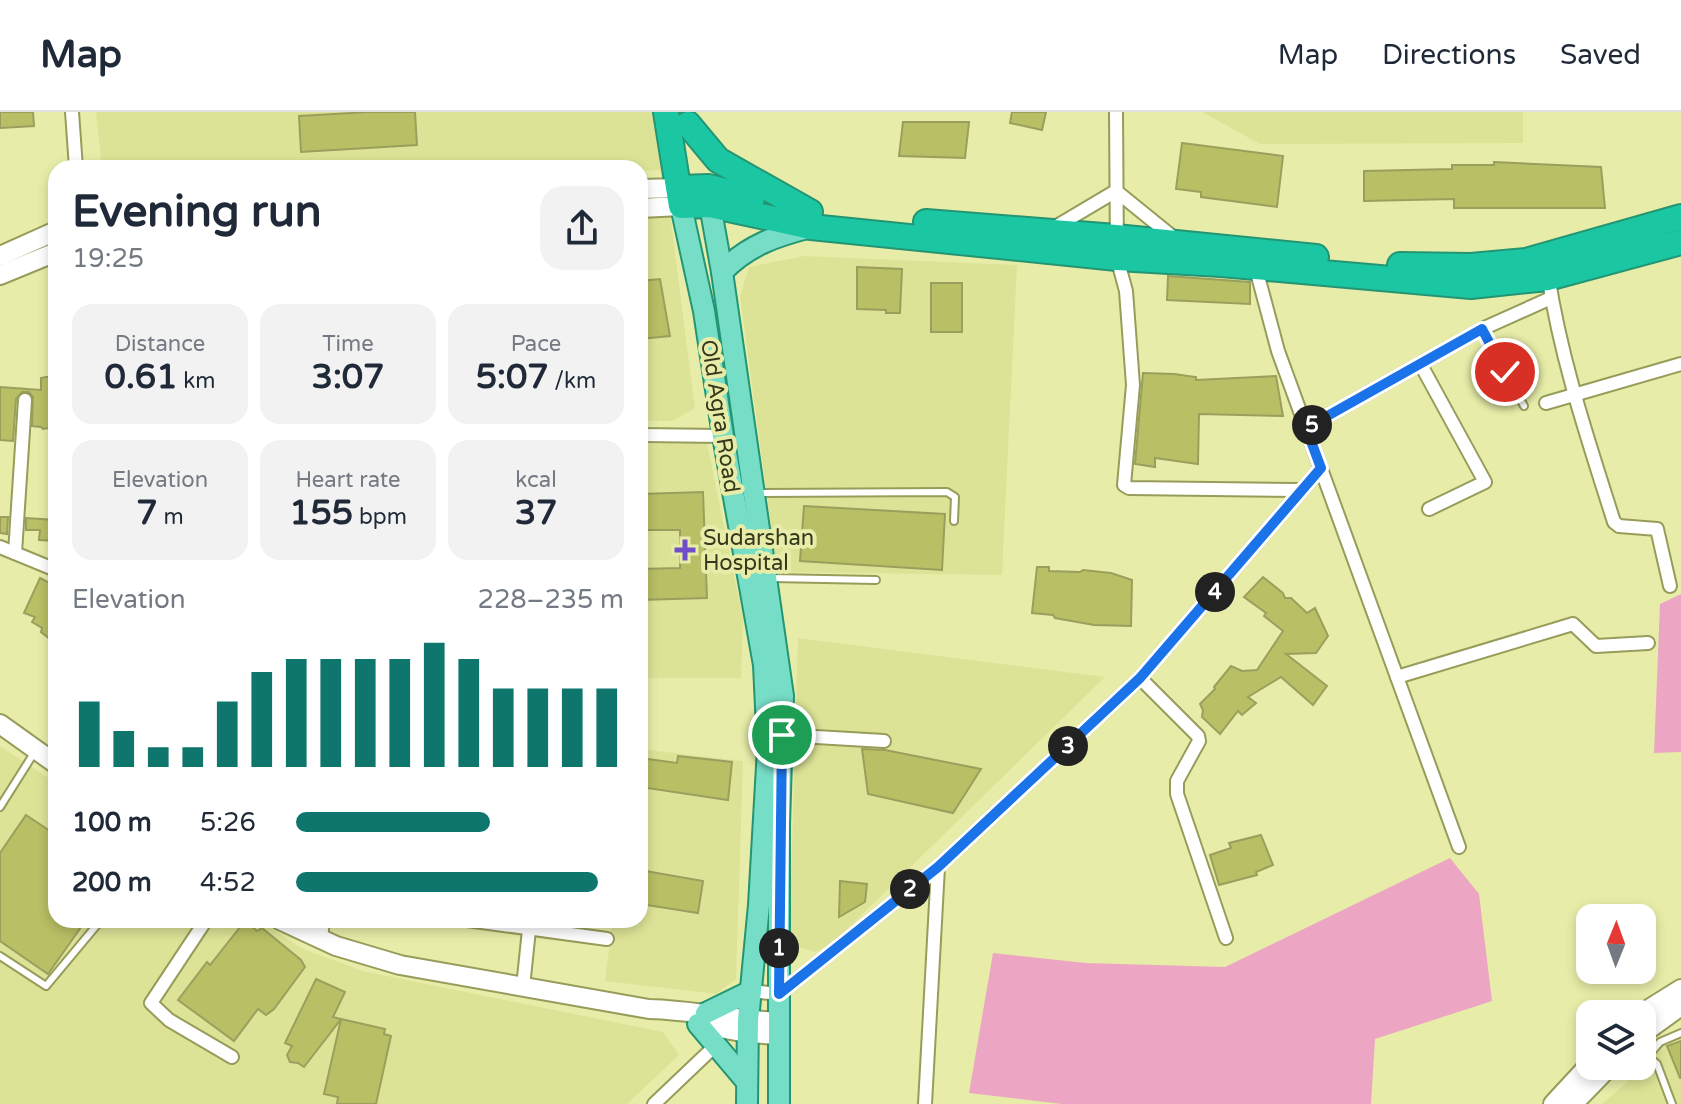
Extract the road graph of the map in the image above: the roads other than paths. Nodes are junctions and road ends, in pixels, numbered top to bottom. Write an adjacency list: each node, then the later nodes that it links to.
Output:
1 (72, 112): 5 (street)
2 (666, 112): 9 (highway, Old Agra Road)
3 (1116, 112): 7 (street)
4 (687, 118): 8 (highway, Old Agra Road); 12 (highway)
5 (75, 160)
6 (648, 191): 9 (street)
7 (1116, 191): 13 (street); 16 (street); 17 (street)
8 (709, 196): 9 (highway); 12 (highway); 21 (main road, Old Agra Road)
9 (680, 197): 10 (street); 33 (main road, Old Agra Road)
10 (648, 206)
11 (1681, 217): 23 (highway)
12 (811, 219): 13 (highway); 17 (highway); 21 (main road)
13 (1050, 231): 17 (highway)
14 (48, 235): 19 (street)
15 (1681, 242): 23 (highway)
16 (1181, 244): 17 (highway); 20 (highway)
17 (1116, 247): 20 (highway); 35 (street)
18 (48, 255): 22 (street)
19 (0, 256)
20 (1254, 259): 23 (highway); 31 (street)
21 (722, 272): 36 (main road, Old Agra Road)
22 (0, 275)
23 (1548, 277): 24 (street); 27 (street)
24 (1482, 329): 26 (street); 30 (lane)
25 (1681, 364): 27 (street)
26 (1421, 365): 31 (street); 37 (street)
27 (1573, 394): 29 (street); 44 (street)
28 (25, 400): 40 (street)
29 (1546, 403)
30 (1524, 406)
31 (1306, 428): 34 (street)
32 (648, 435): 33 (street)
33 (723, 436): 36 (main road, Old Agra Road)
34 (1321, 468): 35 (street); 46 (street)
35 (1302, 490): 47 (street)
36 (744, 494): 38 (lane); 42 (main road, Old Agra Road); 68 (main road, Old Agra Road)
37 (1429, 509)
38 (954, 521)
39 (0, 547): 40 (street)
40 (15, 553): 41 (street)
41 (48, 567)
42 (766, 578): 43 (lane); 49 (main road, Old Agra Road)
43 (876, 580)
44 (1670, 586)
45 (1648, 643): 46 (street)
46 (1397, 677): 54 (street)
47 (1140, 678): 55 (street); 62 (street)
48 (0, 724): 51 (street)
49 (782, 735): 50 (street); 69 (main road, Old Agra Road)
50 (884, 741)
51 (36, 750): 52 (street); 53 (lane)
52 (48, 758)
53 (0, 807)
54 (1459, 847)
55 (938, 867): 69 (street); 87 (street)
56 (94, 928): 65 (lane)
57 (201, 928): 79 (street)
58 (297, 928): 63 (street)
59 (322, 928): 63 (street)
60 (530, 928): 66 (street)
61 (546, 928): 64 (street)
62 (1226, 938)
63 (321, 939): 66 (street)
64 (607, 939)
65 (0, 956)
66 (523, 987): 72 (street)
67 (1681, 989): 70 (street)
68 (751, 991): 69 (street); 72 (main road); 74 (main road, Old Agra Road)
69 (779, 994): 75 (main road, Old Agra Road)
70 (1656, 1005)
71 (1681, 1006): 73 (street)
72 (702, 1019): 74 (street); 77 (main road)
73 (1656, 1024)
74 (748, 1027): 75 (street); 83 (main road, Old Agra Road)
75 (779, 1028): 86 (main road, Old Agra Road)
76 (1681, 1033): 78 (lane)
77 (716, 1045): 83 (main road); 84 (street)
78 (1656, 1045)
79 (232, 1057)
80 (1656, 1063): 90 (lane)
81 (1576, 1079): 88 (street)
82 (1596, 1080): 89 (street)
83 (747, 1082): 85 (main road, Old Agra Road)
84 (654, 1104)
85 (747, 1104)
86 (779, 1104)
87 (925, 1104)
88 (1553, 1104)
89 (1573, 1104)
90 (1672, 1104)

